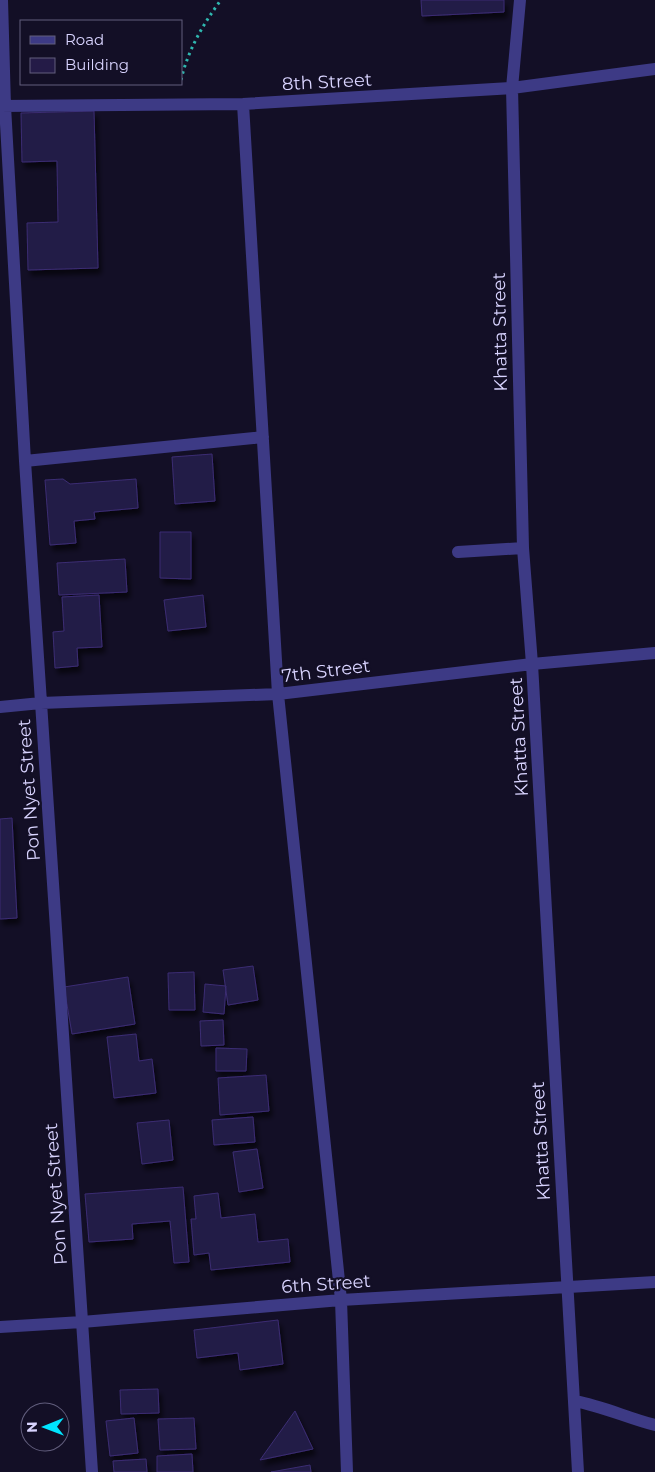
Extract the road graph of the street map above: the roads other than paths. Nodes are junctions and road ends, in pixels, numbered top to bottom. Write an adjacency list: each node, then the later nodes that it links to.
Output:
1 (2, 0): 6 (street, Pon Nyet Street)
2 (520, 0): 4 (street, Khatta Street)
3 (655, 69): 4 (street, 8th Street)
4 (512, 88): 5 (street, 8th Street); 9 (street, Khatta Street)
5 (243, 104): 6 (street, 8th Street); 7 (street)
6 (2, 106): 8 (street, Pon Nyet Street)
7 (263, 437): 8 (street); 13 (street)
8 (25, 461): 14 (street, Pon Nyet Street)
9 (523, 548): 10 (street); 12 (street, Khatta Street)
10 (458, 552)
11 (655, 653): 12 (street, 7th Street)
12 (532, 664): 13 (street, 7th Street); 17 (street, Khatta Street)
13 (278, 694): 14 (street, 7th Street); 18 (street)
14 (41, 703): 15 (street, 7th Street); 19 (street, Pon Nyet Street)
15 (0, 707)
16 (655, 1282): 17 (street, 6th Street)
17 (566, 1287): 18 (street, 6th Street); 21 (street, Khatta Street)
18 (340, 1300): 19 (street, 6th Street); 24 (street)
19 (82, 1322): 20 (street, 6th Street); 23 (street, Pon Nyet Street)
20 (0, 1326)
21 (574, 1401): 22 (street); 25 (street, Khatta Street)
22 (655, 1425)
23 (92, 1472)
24 (347, 1472)
25 (578, 1472)

